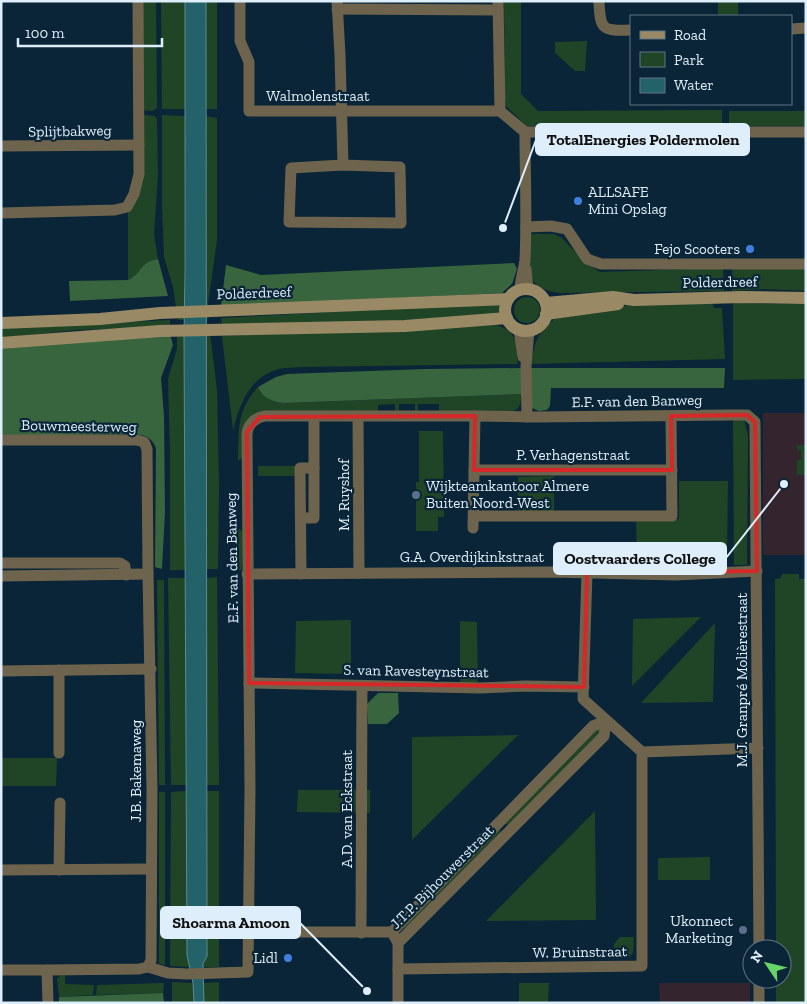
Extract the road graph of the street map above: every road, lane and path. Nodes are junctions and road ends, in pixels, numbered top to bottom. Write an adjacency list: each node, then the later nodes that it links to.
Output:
1 (138, 1): 14 (street)
2 (240, 1): 11 (street, Walmolenstraat)
3 (599, 1): 9 (street)
4 (337, 5): 5 (street); 11 (street)
5 (414, 5): 6 (street)
6 (498, 5): 10 (street)
7 (806, 28): 8 (street)
8 (792, 29)
9 (630, 30)
10 (500, 111): 11 (street, Walmolenstraat); 12 (street)
11 (342, 112): 16 (street)
12 (525, 132): 13 (street); 18 (street)
13 (806, 132)
14 (139, 145): 15 (street, Splijtbakweg); 17 (street)
15 (1, 146)
16 (343, 165): 16 (street)
17 (1, 213)
18 (526, 227): 19 (street); 20 (street)
19 (806, 264)
20 (524, 289): 21 (main road); 23 (main road)
21 (508, 298): 24 (main road); 25 (main road, Polderdreef)
22 (806, 298): 23 (main road, Polderdreef)
23 (546, 309): 26 (main road)
24 (507, 318): 26 (main road); 27 (main road)
25 (1, 323)
26 (524, 330): 33 (street)
27 (1, 343)
28 (747, 415): 31 (street, E.F. van den Banweg); 46 (street, M.J. Granpré Molièrestraat)
29 (358, 416): 30 (street, E.F. van den Banweg); 32 (street, E.F. van den Banweg); 47 (street, M. Ruyshof)
30 (475, 416): 33 (street, E.F. van den Banweg); 36 (street)
31 (671, 416): 33 (street, E.F. van den Banweg); 37 (street)
32 (314, 417): 35 (street, M. Ruyshof); 50 (street, E.F. van den Banweg)
33 (527, 417)
34 (1, 440): 49 (street, Bouwmeesterweg)
35 (314, 468): 38 (street, M. Ruyshof); 39 (street, M. Ruyshof)
36 (474, 470): 37 (street, P. Verhagenstraat); 42 (street)
37 (672, 470): 42 (street)
38 (300, 487): 39 (street, M. Ruyshof); 40 (street, M. Ruyshof)
39 (314, 488): 41 (street, M. Ruyshof)
40 (301, 503): 41 (street, M. Ruyshof); 43 (street, M. Ruyshof)
41 (314, 504): 43 (street, M. Ruyshof)
42 (474, 516): 44 (street)
43 (301, 518): 51 (street, M. Ruyshof)
44 (473, 528)
45 (1, 563): 52 (street)
46 (757, 571): 48 (street, G.A. Overdijkinkstraat); 61 (street, M.J. Granpré Molièrestraat)
47 (359, 573): 48 (street, G.A. Overdijkinkstraat); 51 (street, G.A. Overdijkinkstraat)
48 (587, 573): 59 (street)
49 (148, 574): 52 (street); 54 (street, J.B. Bakemaweg)
50 (247, 574): 51 (street, G.A. Overdijkinkstraat); 57 (street, E.F. van den Banweg)
51 (301, 574)
52 (126, 575): 53 (street)
53 (1, 576)
54 (151, 669): 56 (street); 67 (street, J.B. Bakemaweg)
55 (1, 670): 56 (street)
56 (59, 670): 63 (street)
57 (249, 684): 58 (street, S. van Ravesteynstraat); 70 (street, E.F. van den Banweg)
58 (362, 686): 59 (street, S. van Ravesteynstraat); 71 (street, A.D. van Eckstraat)
59 (584, 686): 60 (street)
60 (606, 721): 62 (street); 65 (street, J.T.P. Bijhouwerstraat); 66 (street, J.T.P. Bijhouwerstraat)
61 (758, 748): 62 (street); 73 (street, M.J. Granpré Molièrestraat)
62 (642, 752): 76 (street, W. Bruinstraat)
63 (59, 753)
64 (60, 803): 69 (street)
65 (497, 823): 66 (street, J.T.P. Bijhouwerstraat); 72 (street, J.T.P. Bijhouwerstraat)
66 (508, 833): 74 (street, J.T.P. Bijhouwerstraat)
67 (151, 869): 69 (street); 75 (street, J.B. Bakemaweg)
68 (1, 870): 69 (street)
69 (59, 870)
70 (248, 932): 71 (street); 75 (street, E.F. van den Banweg)
71 (361, 932): 72 (street)
72 (392, 932): 74 (street)
73 (759, 939)
74 (398, 943): 76 (street)
75 (148, 967): 78 (street)
76 (398, 969): 81 (street)
77 (1, 970): 78 (street)
78 (47, 970): 80 (street)
79 (759, 989): 82 (street)
80 (48, 1003)
81 (398, 1003)
82 (759, 1003)

